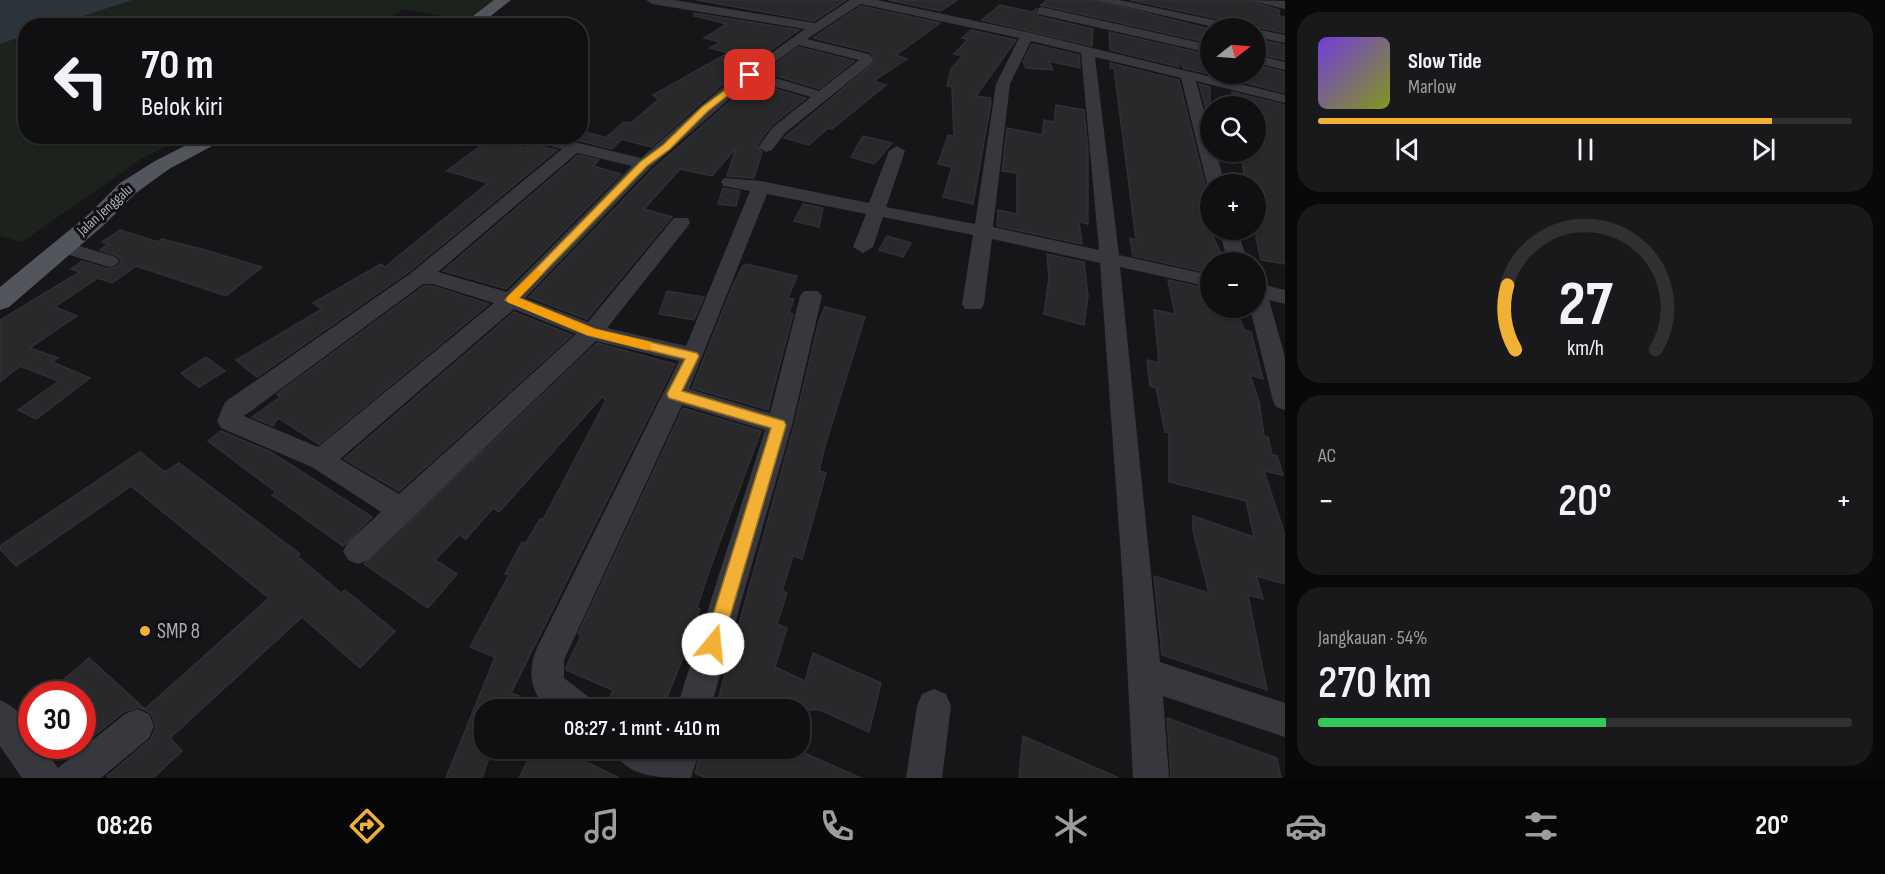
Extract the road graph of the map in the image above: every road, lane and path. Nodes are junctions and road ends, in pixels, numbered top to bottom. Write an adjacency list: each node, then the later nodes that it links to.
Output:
1 (504, 0): 10 (main road)
2 (519, 0): 11 (main road)
3 (652, 0): 13 (street)
4 (860, 0): 13 (street); 15 (street)
5 (1102, 0): 7 (street)
6 (1255, 0): 8 (street)
7 (1141, 4): 12 (street)
8 (1285, 5)
9 (1042, 11): 18 (street)
10 (478, 18)
11 (499, 18)
12 (1200, 19)
13 (817, 27): 17 (street)
14 (1266, 35): 16 (street)
15 (1027, 36): 19 (street); 38 (street)
16 (1285, 39)
17 (799, 41): 22 (street); 24 (street)
18 (1200, 47)
19 (1088, 52): 23 (street); 41 (street)
20 (1266, 61): 21 (street)
21 (1285, 66)
22 (750, 75): 24 (street); 32 (street)
23 (1187, 75): 25 (street); 33 (street)
24 (822, 96): 29 (street)
25 (1285, 99)
26 (187, 144): 45 (main road, Jalan Jenggalu)
27 (204, 144): 39 (main road, Jalan Jenggalu)
28 (558, 144): 30 (street)
29 (766, 147)
30 (573, 148): 32 (street); 43 (street)
31 (897, 151): 36 (street)
32 (655, 156): 49 (street)
33 (1213, 174)
34 (730, 182): 35 (street)
35 (761, 186): 36 (street); 54 (street)
36 (875, 209): 38 (street); 40 (street)
37 (681, 222): 53 (street)
38 (983, 231): 41 (street); 51 (street)
39 (63, 247): 42 (street); 50 (main road, Jalan Jenggalu)
40 (863, 247)
41 (1110, 260): 44 (street); 61 (street)
42 (109, 261)
43 (418, 278): 49 (street); 58 (street)
44 (1200, 279)
45 (0, 282)
46 (1266, 292): 48 (street)
47 (811, 296): 57 (street)
48 (1285, 297)
49 (511, 300): 53 (street); 58 (street)
50 (0, 301)
51 (973, 304)
52 (1263, 318): 56 (street)
53 (592, 332): 54 (street); 59 (street)
54 (693, 356): 55 (street)
55 (674, 394): 57 (street); 62 (street)
56 (1285, 401)
57 (779, 425): 63 (street)
58 (321, 460): 59 (street)
59 (401, 510): 60 (street)
60 (358, 551)
61 (1145, 674): 66 (street); 73 (street)
62 (564, 699)
63 (696, 699)
64 (934, 706): 72 (street)
65 (0, 717): 70 (street)
66 (1285, 720)
67 (137, 726): 71 (street)
68 (667, 759): 69 (street)
69 (653, 769)
70 (44, 778)
71 (72, 778)
72 (924, 778)
73 (1151, 778)

